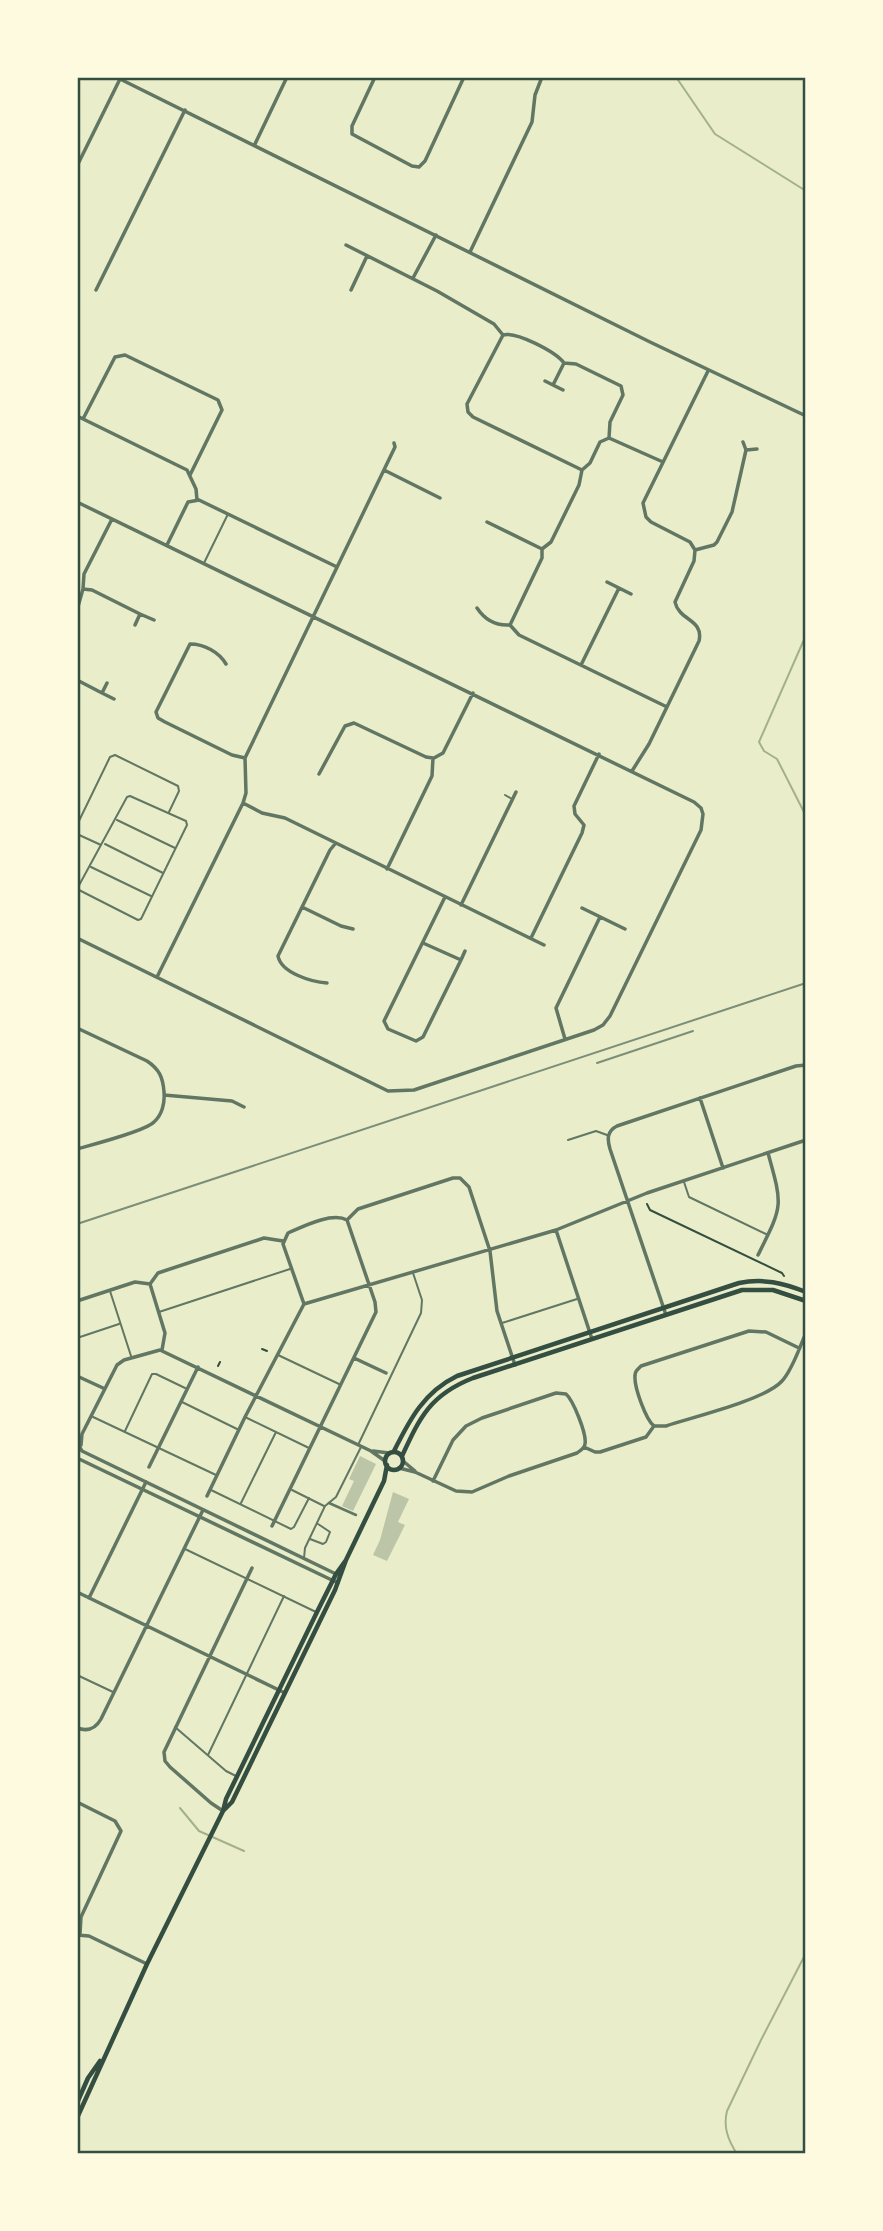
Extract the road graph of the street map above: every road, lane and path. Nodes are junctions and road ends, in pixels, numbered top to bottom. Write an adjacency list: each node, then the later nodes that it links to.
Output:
1 (287, 77): 7 (street)
2 (375, 77): 3 (street)
3 (464, 77)
4 (542, 77): 11 (street)
5 (118, 78): 6 (street); 8 (street)
6 (185, 110): 7 (street); 15 (street)
7 (255, 144): 9 (street)
8 (77, 166)
9 (436, 235): 11 (street); 13 (street)
10 (346, 245): 12 (street)
11 (470, 252): 18 (street)
12 (368, 256): 13 (street); 14 (street)
13 (413, 278): 16 (street)
14 (351, 289)
15 (96, 290)
16 (503, 335): 17 (street); 32 (street)
17 (564, 363): 20 (street); 25 (street)
18 (708, 371): 23 (street); 30 (street)
19 (545, 381): 20 (street)
20 (553, 385): 21 (street)
21 (563, 390)
22 (77, 416): 24 (street)
23 (806, 416)
24 (83, 419): 33 (street); 33 (street)
25 (609, 438): 30 (street); 32 (street)
26 (743, 442): 29 (street)
27 (394, 443): 31 (street)
28 (757, 449): 29 (street)
29 (746, 450): 42 (street)
30 (663, 462): 42 (street)
31 (384, 470): 34 (street); 44 (street)
32 (582, 470): 41 (street)
33 (190, 475): 35 (street)
34 (440, 498)
35 (197, 500): 37 (street); 40 (street)
36 (77, 502): 38 (street)
37 (228, 513): 43 (lane); 44 (street)
38 (112, 519): 40 (street); 47 (street)
39 (487, 522): 41 (street)
40 (167, 545): 43 (street)
41 (542, 549): 55 (street)
42 (695, 550): 63 (street)
43 (204, 564): 52 (street)
44 (337, 567): 52 (street)
45 (607, 582): 46 (street)
46 (619, 588): 48 (street); 57 (street)
47 (83, 589): 50 (street); 51 (street)
48 (631, 594)
49 (477, 608): 55 (street)
50 (77, 610)
51 (141, 614): 53 (street); 54 (street)
52 (312, 617): 61 (street); 65 (street)
53 (154, 620)
54 (135, 625)
55 (510, 625): 57 (street)
56 (226, 664): 65 (street)
57 (581, 665): 63 (street)
58 (77, 680): 60 (street)
59 (107, 683): 60 (street)
60 (102, 693): 62 (street)
61 (473, 693): 64 (street); 66 (street)
62 (114, 699)
63 (667, 707): 67 (street)
64 (599, 754): 67 (street); 93 (street)
65 (245, 758): 72 (street)
66 (433, 758): 68 (street); 81 (street)
67 (632, 771): 101 (street)
68 (319, 774)
69 (516, 792): 71 (street)
70 (505, 795): 71 (lane)
71 (513, 799): 86 (street)
72 (243, 803): 78 (street); 98 (street)
73 (169, 813): 74 (lane); 75 (lane); 79 (lane)
74 (116, 819): 77 (lane); 79 (lane)
75 (77, 825)
76 (77, 834): 77 (lane)
77 (103, 844): 80 (lane); 82 (lane)
78 (335, 844): 81 (street); 87 (street)
79 (176, 849): 82 (lane)
80 (91, 867): 83 (lane); 84 (lane)
81 (387, 869): 85 (street)
82 (164, 873): 84 (lane)
83 (77, 889): 84 (lane)
84 (152, 896)
85 (445, 897): 86 (street); 94 (street)
86 (461, 905): 93 (street)
87 (302, 907): 90 (street); 99 (street)
88 (582, 908): 89 (street)
89 (600, 917): 91 (street); 101 (street)
90 (353, 929)
91 (625, 929)
92 (77, 938): 98 (street)
93 (531, 938): 95 (street)
94 (423, 943): 97 (street); 97 (street)
95 (544, 944)
96 (465, 951): 97 (street)
97 (461, 960)
98 (157, 978): 101 (street)
99 (327, 983)
100 (77, 1028): 103 (street)
101 (565, 1039)
102 (806, 1066): 104 (street)
103 (164, 1095): 105 (street); 109 (street)
104 (700, 1098): 106 (street); 111 (street)
105 (244, 1107)
106 (608, 1135): 107 (lane); 113 (street)
107 (568, 1140)
108 (806, 1140): 110 (street)
109 (77, 1149)
110 (768, 1153): 111 (street); 117 (street)
111 (723, 1168): 112 (street)
112 (683, 1181): 113 (street); 117 (lane)
113 (628, 1200): 116 (street); 132 (street)
114 (648, 1204): 123 (path)
115 (347, 1220): 118 (street); 119 (street); 124 (street)
116 (556, 1230): 119 (street); 128 (street)
117 (768, 1235): 120 (street)
118 (283, 1241): 121 (street); 125 (street)
119 (490, 1251): 122 (street); 136 (street)
120 (758, 1255)
121 (291, 1268): 131 (street); 133 (lane)
122 (413, 1273): 124 (street); 155 (lane)
123 (783, 1276)
124 (369, 1283): 131 (street); 148 (street)
125 (150, 1284): 126 (street); 133 (street)
126 (110, 1290): 129 (street); 135 (lane)
127 (806, 1292): 132 (main road)
128 (578, 1298): 136 (lane); 137 (street)
129 (77, 1301)
130 (806, 1301): 134 (main road)
131 (304, 1304): 145 (street)
132 (664, 1307): 134 (street); 137 (main road)
133 (158, 1312): 143 (street)
134 (666, 1315): 140 (main road)
135 (120, 1323): 139 (lane); 146 (lane)
136 (501, 1324): 147 (street)
137 (589, 1332): 140 (street); 147 (main road)
138 (806, 1333): 141 (street)
139 (77, 1338)
140 (592, 1339): 150 (main road)
141 (799, 1348): 164 (street); 164 (street)
142 (262, 1349): 144 (path)
143 (162, 1350): 146 (street); 152 (street)
144 (267, 1351)
145 (277, 1354): 156 (lane); 159 (street)
146 (131, 1357): 157 (street)
147 (512, 1357): 150 (street); 176 (main road)
148 (354, 1358): 153 (street); 156 (street)
149 (220, 1362): 151 (path)
150 (515, 1365): 178 (main road)
151 (218, 1366)
152 (198, 1367): 158 (street); 159 (street)
153 (386, 1373): 155 (lane)
154 (77, 1376): 157 (street)
155 (391, 1376): 170 (lane)
156 (341, 1385): 163 (street)
157 (104, 1389): 161 (street)
158 (187, 1389): 160 (street); 166 (lane)
159 (257, 1396): 162 (street); 163 (street)
160 (181, 1402): 165 (lane); 172 (street)
161 (91, 1416): 166 (lane); 168 (street)
162 (245, 1417): 165 (street); 167 (lane)
163 (321, 1426): 170 (street); 173 (street)
164 (654, 1426): 171 (street)
165 (239, 1429): 183 (street)
166 (124, 1432): 172 (lane)
167 (276, 1432): 173 (lane); 193 (lane)
168 (82, 1434): 169 (street); 169 (street)
169 (78, 1442): 174 (street)
170 (360, 1445): 175 (street); 192 (lane)
171 (584, 1447): 185 (street); 185 (street)
172 (158, 1448): 180 (street); 183 (lane)
173 (310, 1448): 189 (street)
174 (82, 1451): 177 (street); 186 (street)
175 (371, 1451): 176 (street); 179 (street)
176 (392, 1452): 178 (main road); 179 (main road)
177 (77, 1459): 187 (street)
178 (403, 1459): 181 (main road); 182 (street)
179 (386, 1463): 181 (main road); 184 (main road)
180 (149, 1467)
181 (397, 1469): 182 (street); 184 (main road)
182 (415, 1472): 185 (street)
183 (217, 1475): 188 (street)
184 (384, 1481): 205 (main road)
185 (433, 1481)
186 (146, 1482): 187 (street); 195 (street)
187 (143, 1488): 196 (street); 210 (street)
188 (210, 1489): 190 (street); 193 (lane)
189 (290, 1489): 191 (lane); 198 (street)
190 (207, 1496)
191 (309, 1498): 194 (lane); 198 (lane)
192 (329, 1503): 194 (lane); 197 (street)
193 (240, 1504): 198 (lane)
194 (325, 1506): 199 (lane)
195 (202, 1510): 196 (street); 203 (street)
196 (200, 1516): 202 (street); 207 (street)
197 (356, 1516)
198 (275, 1521): 200 (street)
199 (317, 1523): 201 (lane); 201 (lane)
200 (272, 1526)
201 (310, 1539): 203 (lane)
202 (184, 1548): 206 (lane); 212 (street)
203 (304, 1559): 205 (street)
204 (252, 1568): 206 (street)
205 (338, 1575): 207 (main road)
206 (247, 1578): 209 (lane); 213 (street)
207 (335, 1581): 211 (main road); 218 (main road)
208 (77, 1592): 210 (street)
209 (284, 1596): 211 (lane); 214 (lane)
210 (89, 1598): 212 (street)
211 (317, 1612): 216 (main road)
212 (146, 1626): 213 (street); 217 (street)
213 (209, 1656): 214 (street); 219 (street)
214 (247, 1674): 216 (street); 221 (lane)
215 (77, 1675): 217 (lane)
216 (279, 1690): 218 (street); 222 (main road)
217 (114, 1693): 220 (street)
218 (285, 1693): 224 (main road)
219 (175, 1727): 221 (lane); 224 (street)
220 (77, 1728)
221 (208, 1755): 222 (lane)
222 (237, 1777): 224 (main road)
223 (77, 1802): 225 (street)
224 (223, 1811): 226 (main road)
225 (78, 1935): 226 (street)
226 (147, 1964): 227 (main road)
227 (82, 2093): 228 (main road); 229 (main road)
228 (77, 2103)
229 (77, 2118)

